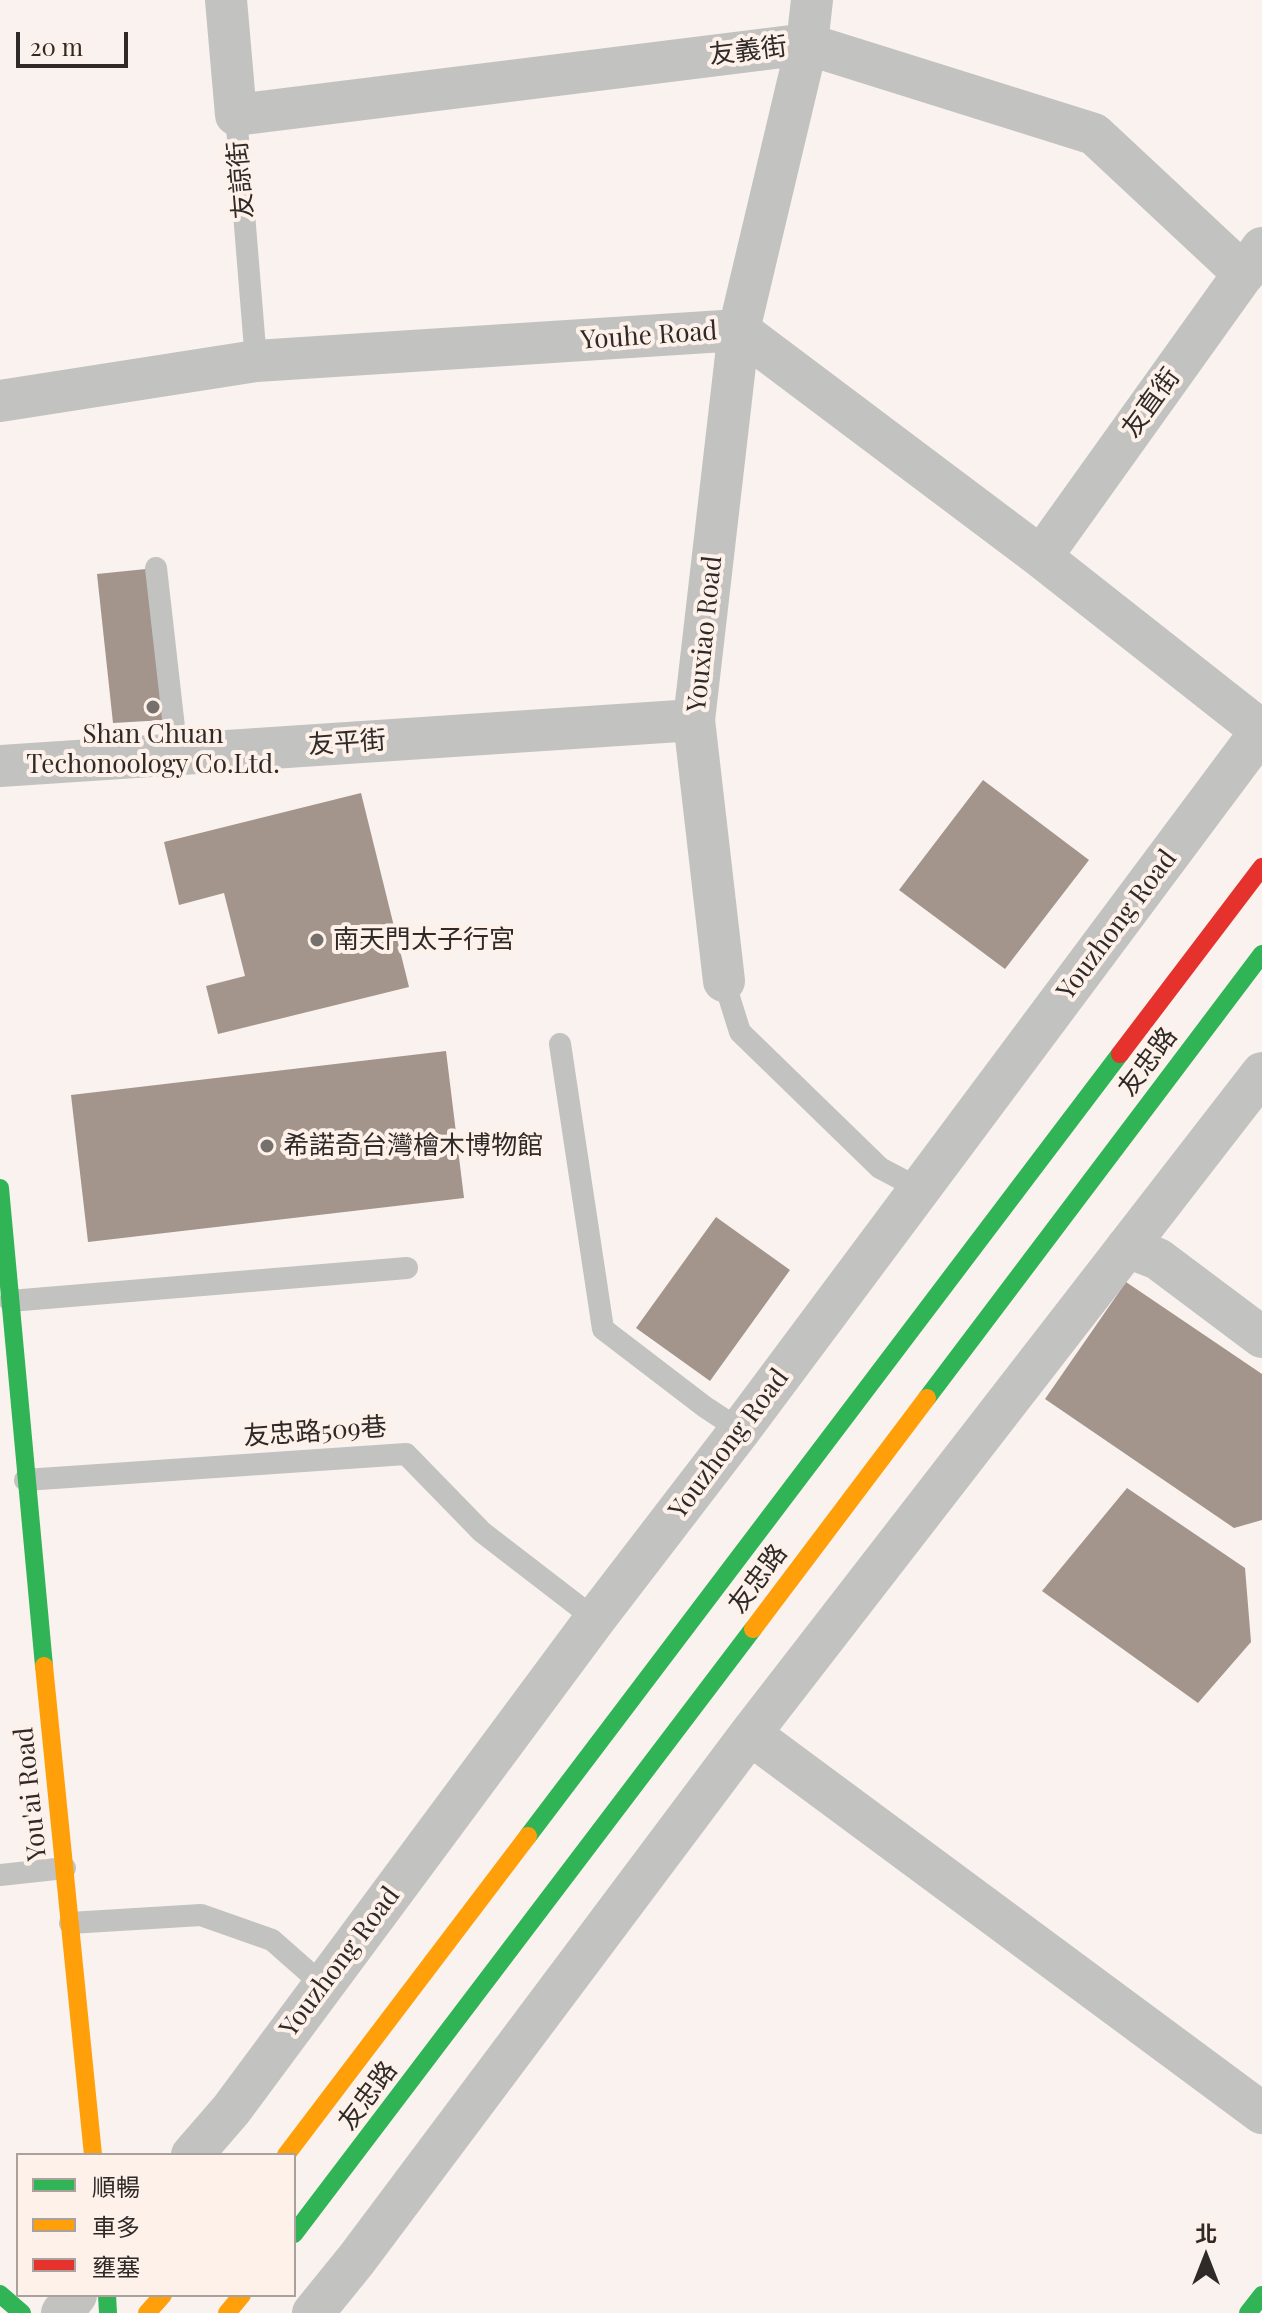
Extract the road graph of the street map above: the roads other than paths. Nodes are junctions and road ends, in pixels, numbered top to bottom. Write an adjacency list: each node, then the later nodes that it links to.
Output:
1 (226, 0): 4 (street, 友諒街)
2 (812, 0): 3 (street, Youxiao Road)
3 (807, 44): 4 (street, 友義街); 5 (street, 友義街); 6 (street, Youxiao Road)
4 (236, 115): 7 (lane, 友諒街)
5 (1253, 261): 9 (street, 友直街)
6 (739, 330): 7 (street, Youhe Road); 9 (street, Youhe Road); 11 (street, Youxiao Road)
7 (256, 361): 8 (street, Youhe Road)
8 (0, 401)
9 (1041, 557): 12 (street, Youhe Road)
10 (156, 568): 13 (lane)
11 (694, 720): 13 (street, 友平街); 17 (street, Youxiao Road)
12 (1262, 731): 21 (street, Youzhong Road)
13 (177, 754): 14 (street, 友平街)
14 (0, 766)
15 (1262, 867): 37 (street)
16 (1262, 954): 38 (street, 友忠路)
17 (724, 981): 21 (lane, Youxiao Road)
18 (560, 1044): 26 (lane)
19 (1262, 1073): 22 (street)
20 (0, 1188): 24 (street, You'ai Road)
21 (920, 1189): 26 (street, Youzhong Road)
22 (1127, 1247): 25 (street); 29 (street)
23 (407, 1268): 24 (lane)
24 (10, 1301): 27 (street, You'ai Road)
25 (1262, 1337)
26 (740, 1430): 28 (street, Youzhong Road)
27 (25, 1480): 28 (lane, 友忠路509巷); 30 (street, You'ai Road)
28 (595, 1619): 33 (street, Youzhong Road)
29 (750, 1734): 34 (street); 48 (street)
30 (65, 1868): 31 (lane); 32 (street, You'ai Road)
31 (0, 1875)
32 (70, 1923): 33 (lane); 35 (street, You'ai Road)
33 (323, 1985): 36 (street, Youzhong Road)
34 (1262, 2113)
35 (93, 2153)
36 (194, 2153)
37 (288, 2153)
38 (296, 2232)
39 (0, 2294): 44 (street)
40 (1262, 2295): 49 (street)
41 (74, 2297): 45 (street)
42 (161, 2297): 46 (street)
43 (240, 2297): 47 (street)
44 (22, 2313)
45 (62, 2313)
46 (147, 2313)
47 (227, 2313)
48 (313, 2313)
49 (1248, 2313)

